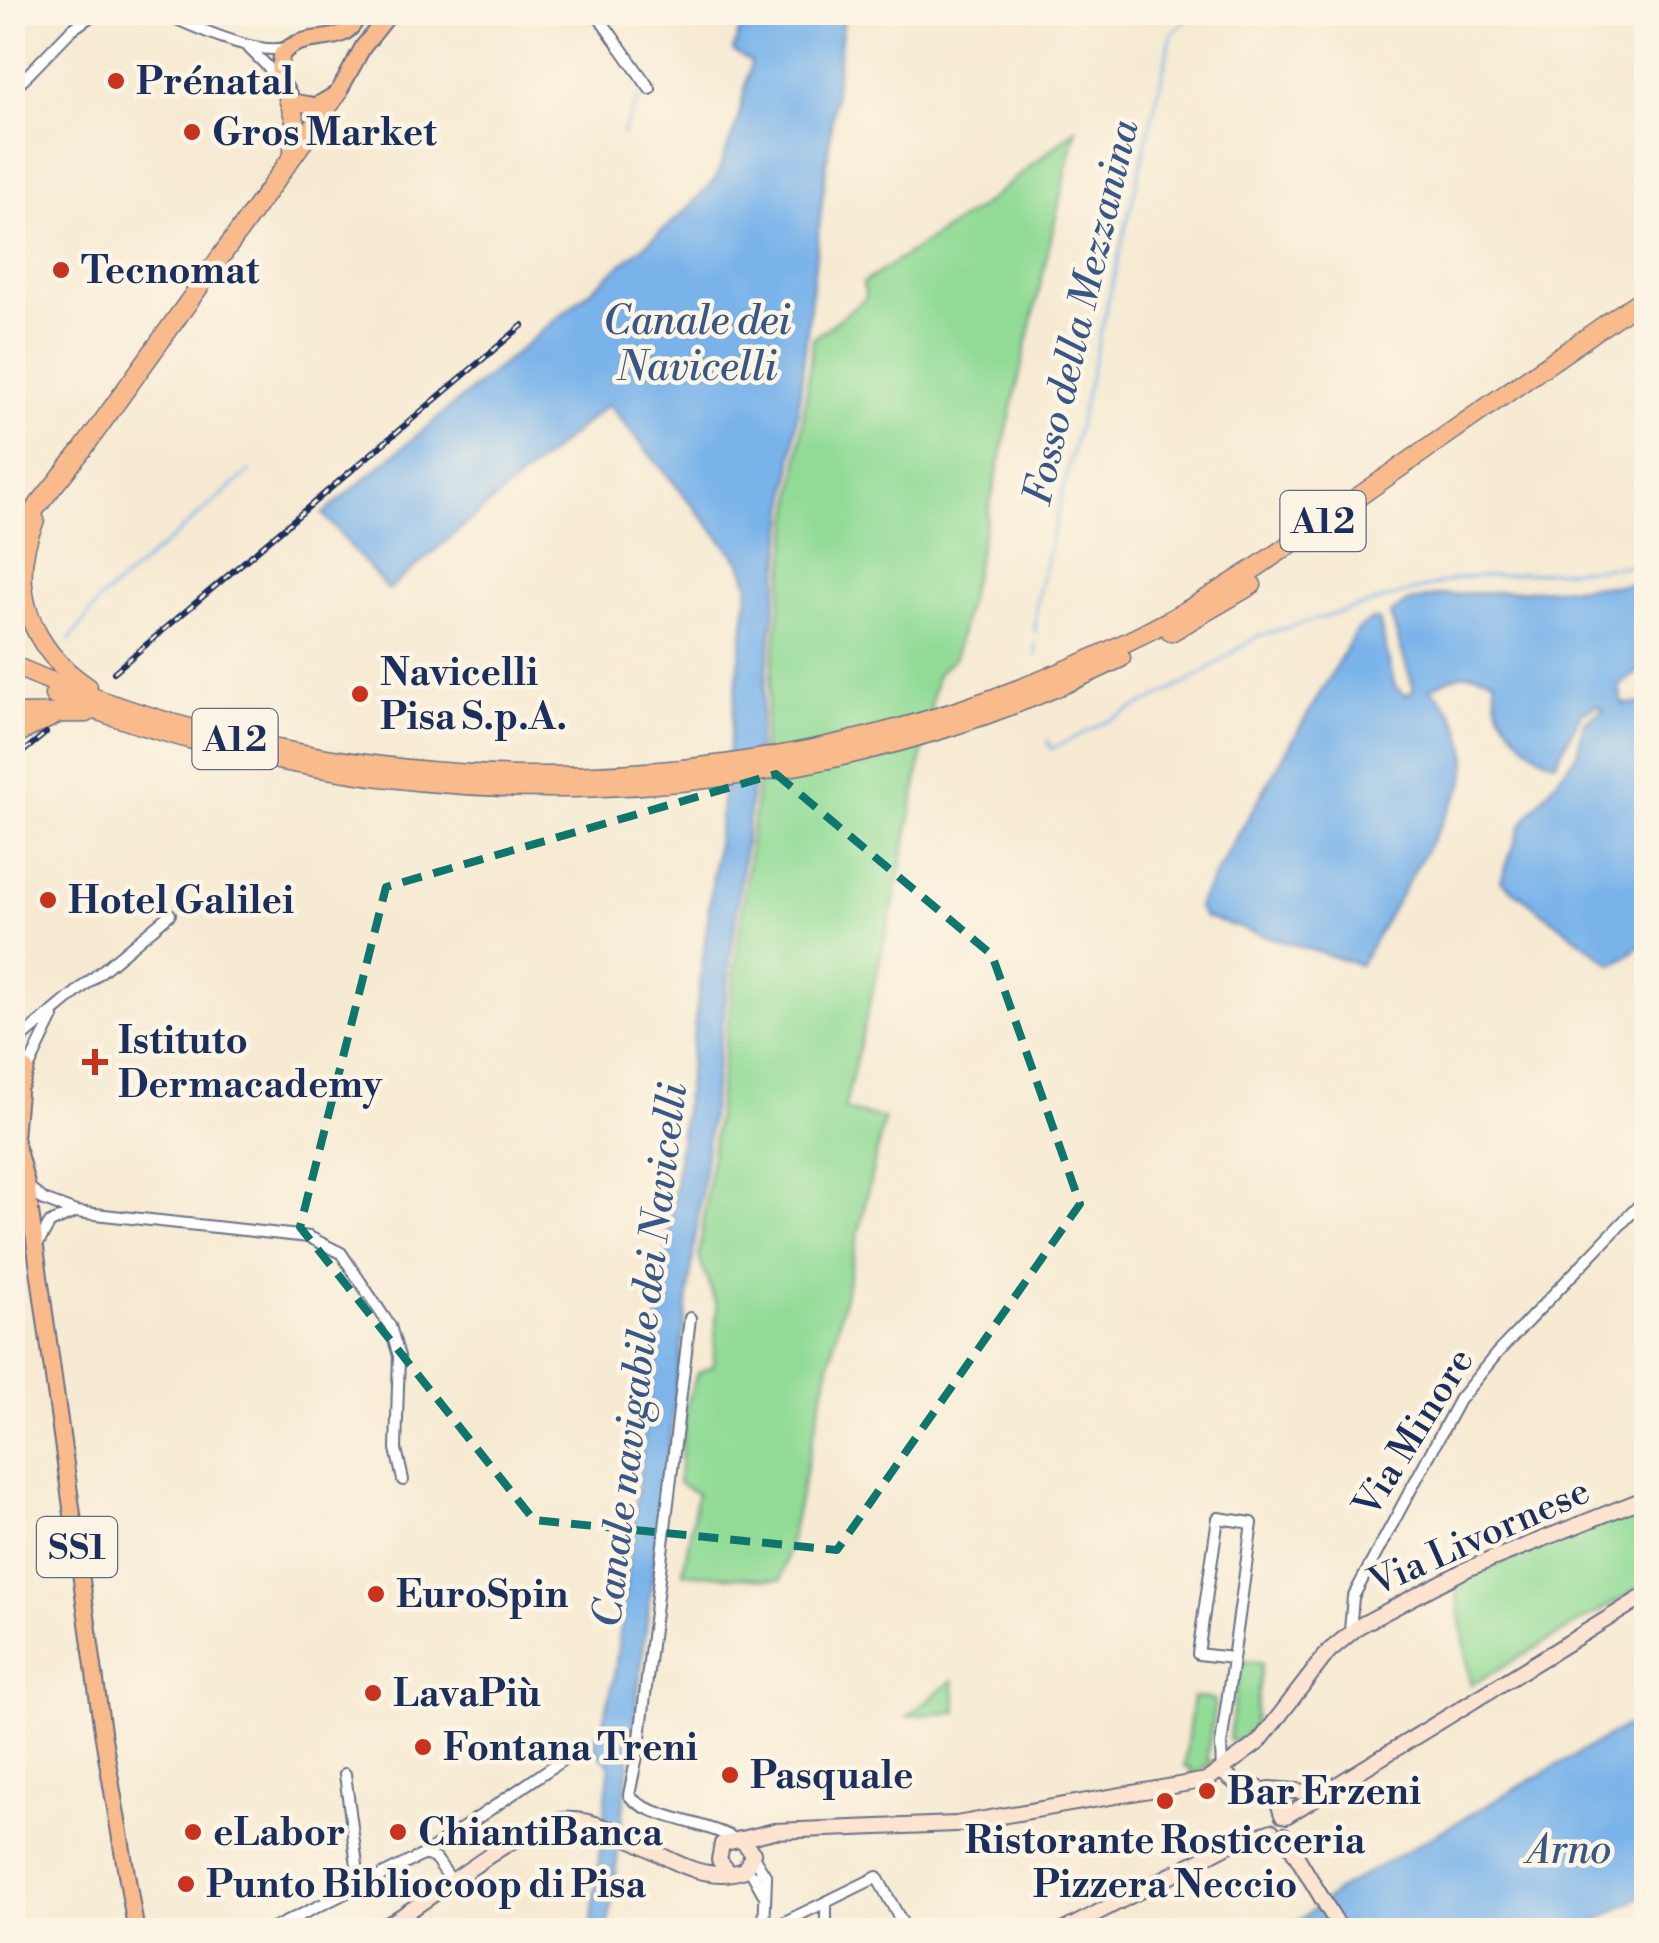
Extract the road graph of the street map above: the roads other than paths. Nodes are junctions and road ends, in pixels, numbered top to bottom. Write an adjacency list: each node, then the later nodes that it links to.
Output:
1 (86, 12): 8 (street)
2 (97, 12): 8 (street)
3 (161, 12): 7 (street)
4 (359, 12): 10 (main road)
5 (391, 12): 14 (main road)
6 (595, 12): 12 (street)
7 (183, 16): 9 (street)
8 (71, 30): 13 (street)
9 (245, 44): 10 (street); 11 (street)
10 (290, 46): 11 (main road)
11 (278, 78): 15 (main road)
12 (650, 89)
13 (12, 91)
14 (338, 94): 15 (main road); 16 (highway)
15 (288, 98): 16 (highway)
16 (288, 164): 19 (highway)
17 (1646, 296): 24 (highway, A12)
18 (1646, 310): 24 (highway, A12)
19 (44, 501): 20 (highway); 23 (highway)
20 (12, 538)
21 (12, 665): 23 (highway, A12)
22 (12, 678): 23 (highway, A12)
23 (112, 710): 24 (highway, A12); 25 (highway)
24 (979, 711)
25 (66, 712): 26 (highway); 27 (highway)
26 (12, 714)
27 (12, 736)
28 (170, 914): 29 (street)
29 (59, 1008): 30 (street); 31 (street)
30 (12, 1049): 31 (main road)
31 (19, 1084): 32 (main road, SS1)
32 (14, 1130): 33 (main road, SS1)
33 (27, 1186): 35 (street); 36 (main road, SS1)
34 (1646, 1198): 41 (street, Via Minore)
35 (76, 1212): 36 (street); 38 (street)
36 (35, 1248): 45 (main road, SS1)
37 (690, 1318): 50 (street)
38 (403, 1480)
39 (1646, 1498): 41 (street, Via Livornese)
40 (1646, 1595): 48 (street)
41 (1350, 1631): 44 (street, Via Livornese)
42 (1232, 1658): 42 (street); 44 (street)
43 (574, 1752): 55 (street)
44 (1222, 1772): 47 (street); 51 (street, Via Livornese)
45 (109, 1773): 62 (main road); 63 (main road)
46 (345, 1774): 60 (street)
47 (1264, 1788): 48 (street); 49 (street)
48 (1320, 1793): 49 (street)
49 (1284, 1815): 52 (street)
50 (712, 1830): 53 (street); 54 (street)
51 (771, 1832): 53 (street, Via Livornese); 56 (street)
52 (1278, 1833): 69 (street); 70 (street)
53 (736, 1839): 54 (street); 56 (street)
54 (719, 1850): 57 (street); 58 (street)
55 (424, 1854): 59 (street); 60 (street)
56 (753, 1855): 58 (street)
57 (695, 1870): 58 (street); 59 (street)
58 (747, 1872): 66 (street)
59 (450, 1880): 65 (street)
60 (360, 1888): 64 (street)
61 (826, 1902): 66 (street); 67 (street); 68 (street)
62 (128, 1930)
63 (136, 1930)
64 (270, 1930)
65 (378, 1930)
66 (766, 1930)
67 (826, 1930)
68 (906, 1930)
69 (1064, 1930)
70 (1341, 1930)

